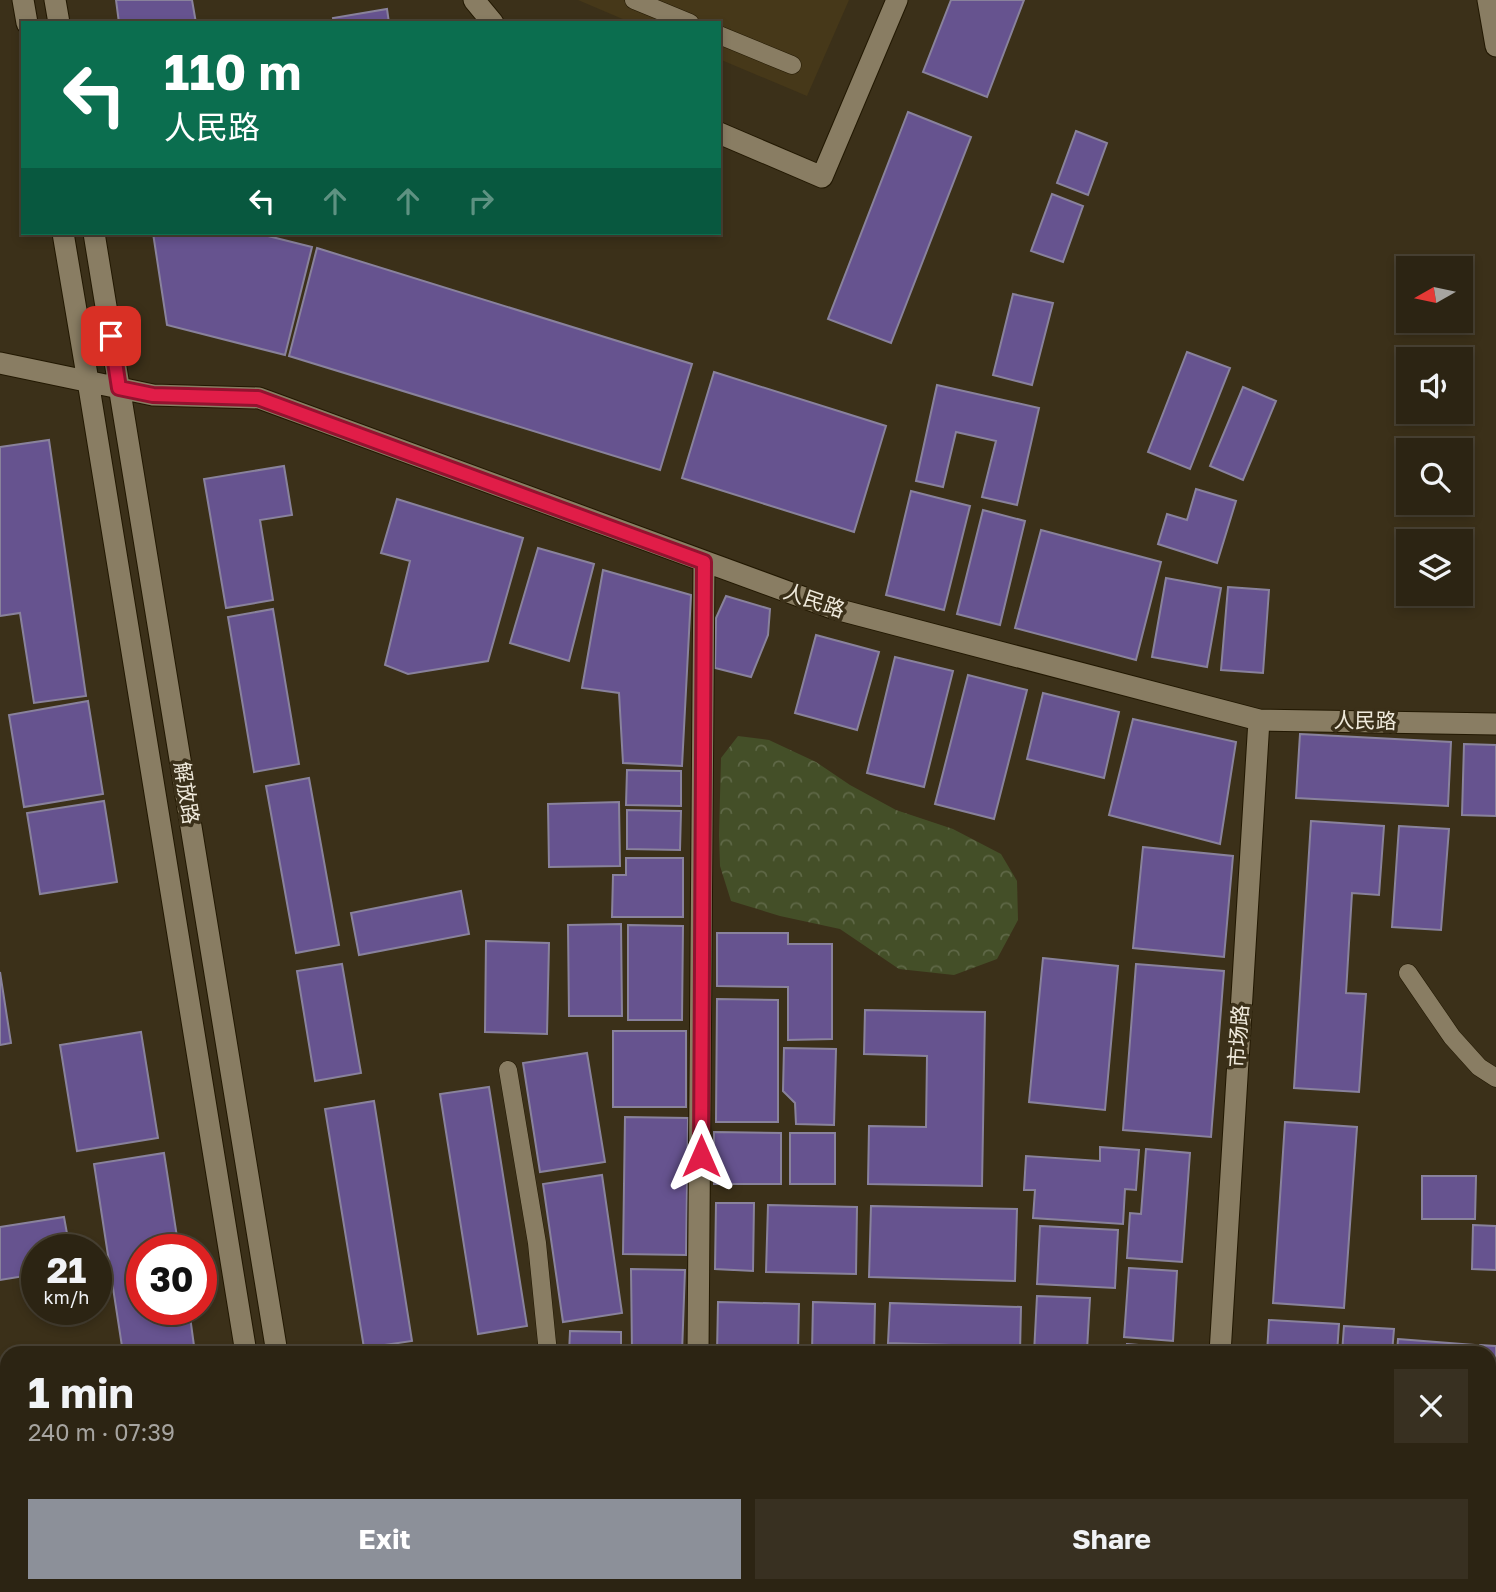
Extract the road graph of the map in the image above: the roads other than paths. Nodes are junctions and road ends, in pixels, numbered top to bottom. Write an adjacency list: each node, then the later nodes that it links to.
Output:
1 (23, 0): 7 (street)
2 (55, 0): 8 (street)
3 (474, 0): 9 (street)
4 (897, 0): 14 (street)
5 (1488, 0): 12 (street)
6 (638, 1): 10 (lane)
7 (27, 21)
8 (59, 21)
9 (491, 21)
10 (685, 21)
11 (721, 36): 13 (lane)
12 (1496, 46)
13 (792, 65)
14 (721, 134)
15 (63, 235): 18 (street, 解放路)
16 (94, 235): 19 (street, 解放路)
17 (0, 363): 18 (street, 人民路)
18 (88, 381): 19 (street, 人民路); 26 (street, 解放路)
19 (119, 388): 20 (street, 人民路); 27 (street, 解放路)
20 (704, 562): 21 (street, 人民路); 29 (street)
21 (1259, 719): 22 (street, 人民路); 30 (street, 市场路)
22 (1496, 724)
23 (1408, 973): 25 (lane)
24 (508, 1070): 28 (lane)
25 (1496, 1078)
26 (245, 1346)
27 (276, 1346)
28 (547, 1346)
29 (698, 1346)
30 (1220, 1346)

